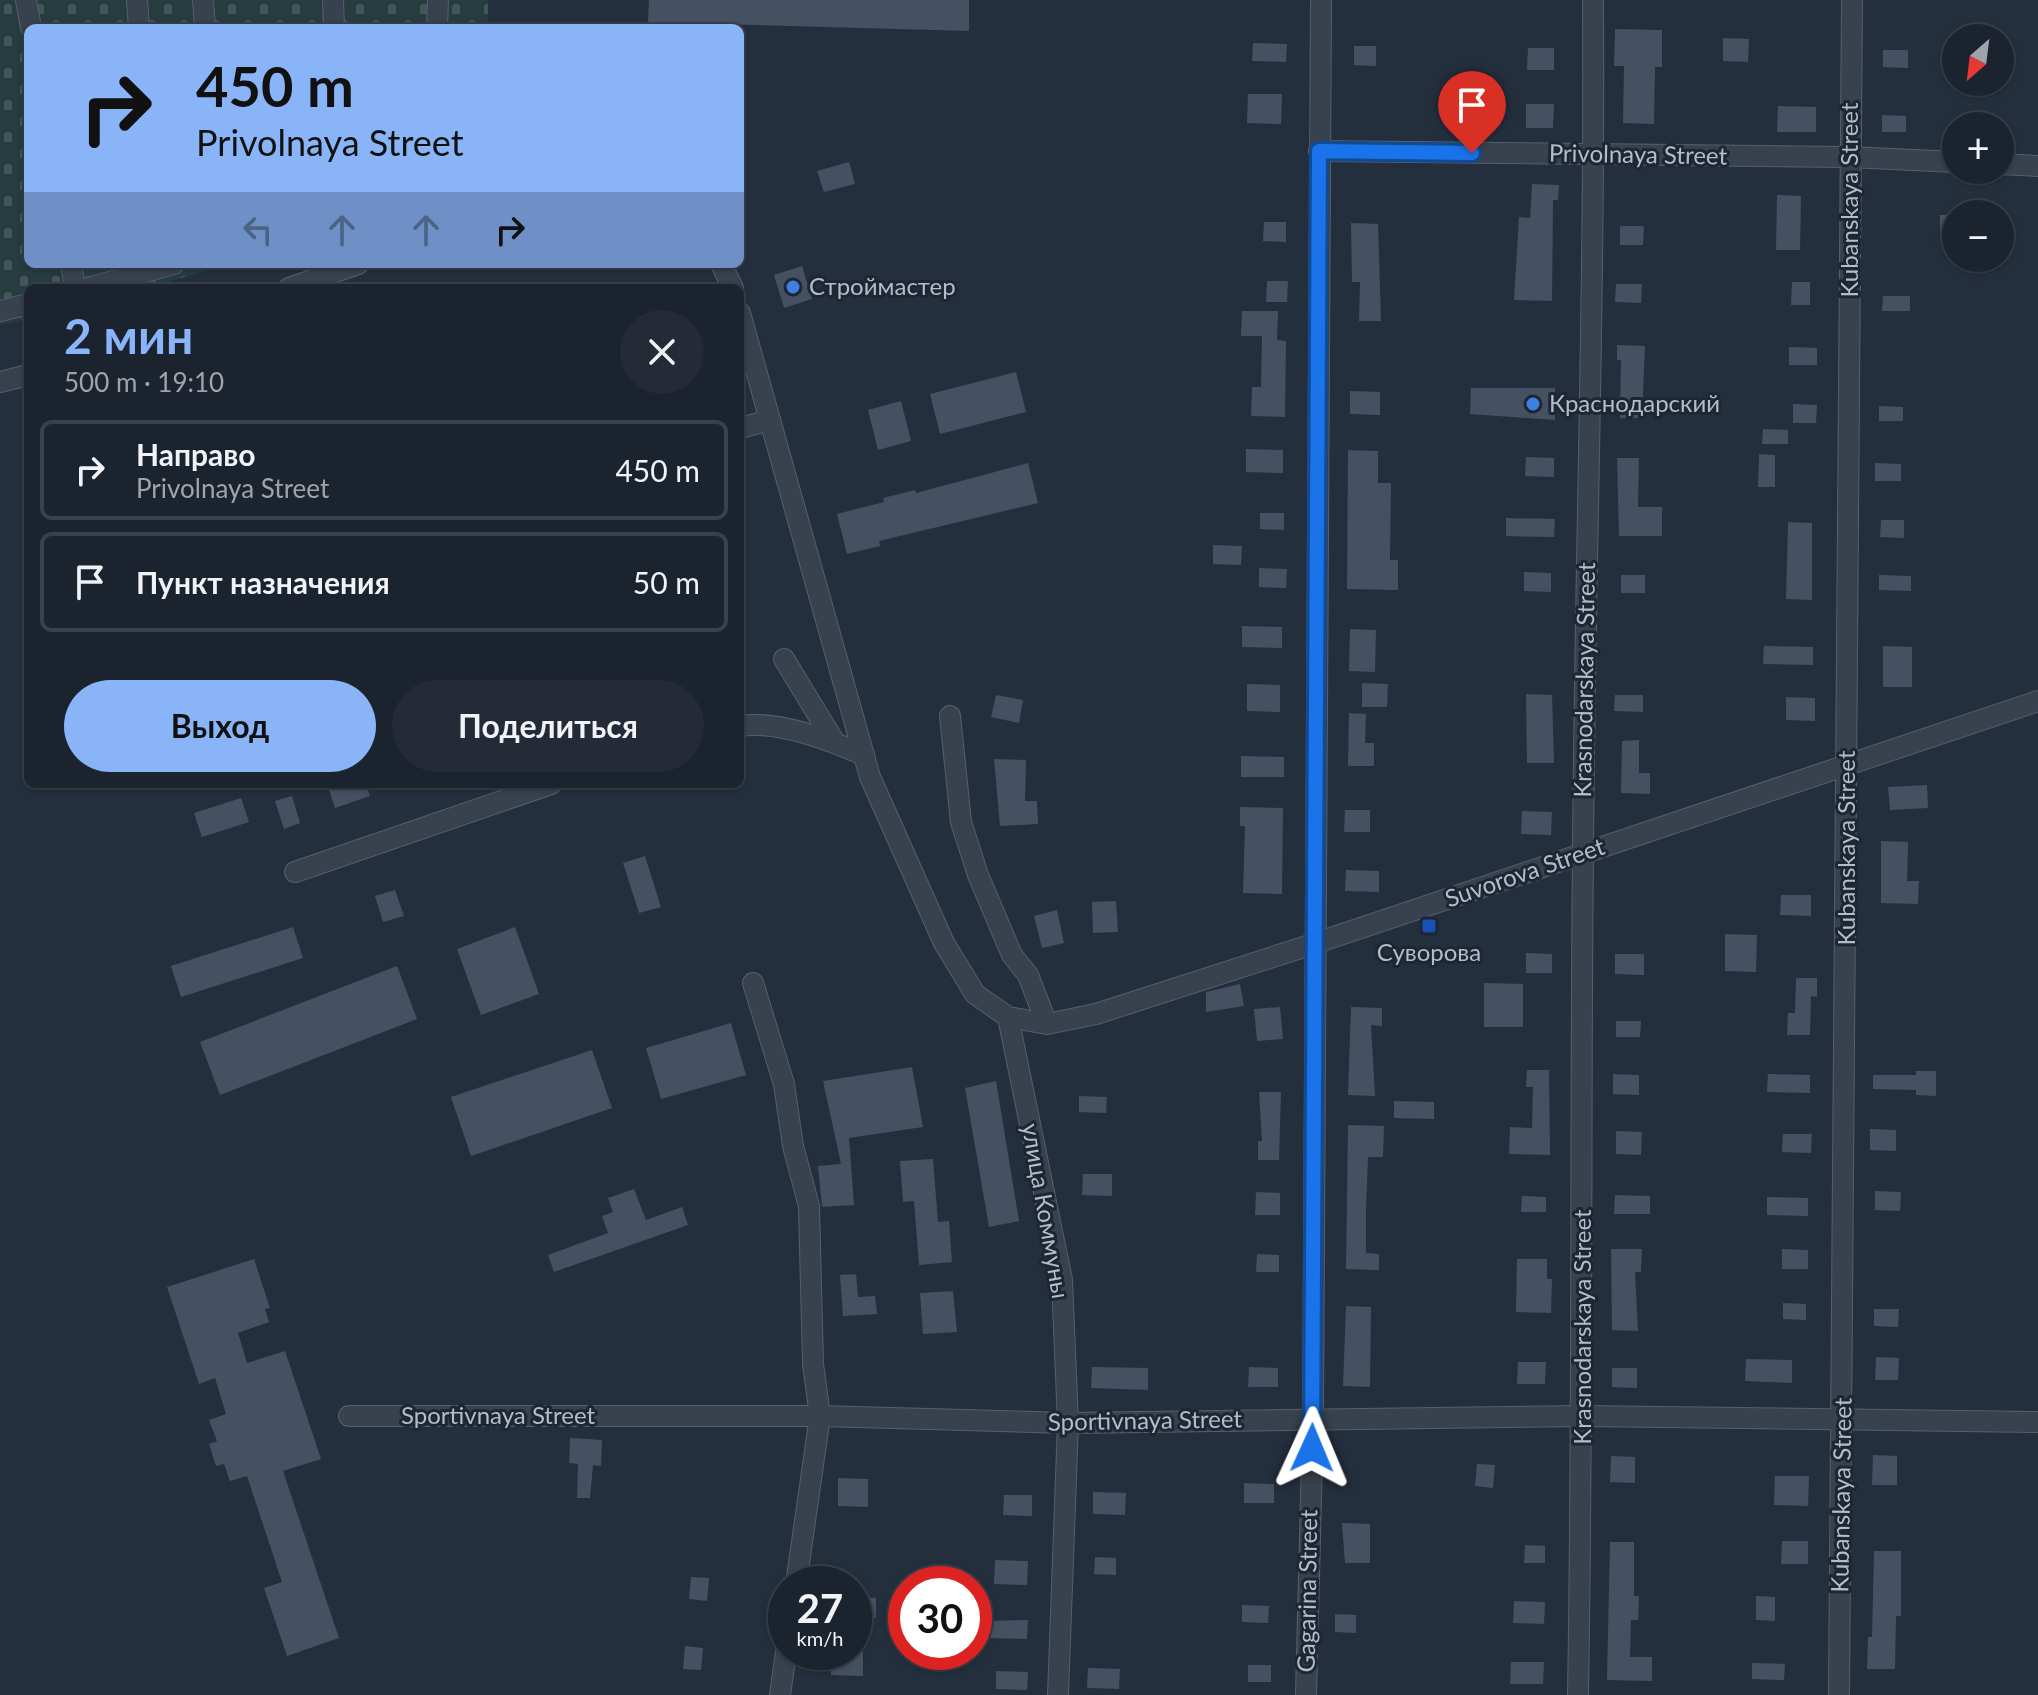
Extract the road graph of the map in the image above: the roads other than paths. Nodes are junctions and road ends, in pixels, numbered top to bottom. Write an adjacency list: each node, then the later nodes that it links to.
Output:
1 (26, 0): 9 (street)
2 (137, 0): 10 (street)
3 (203, 0): 11 (street)
4 (333, 0): 12 (street)
5 (438, 0): 13 (street)
6 (1321, 0): 14 (street, Gagarina Street)
7 (1593, 0): 15 (street, Krasnodarskaya Street)
8 (1852, 0): 16 (street, Kubanskaya Street)
9 (30, 24)
10 (139, 24)
11 (205, 24)
12 (334, 24)
13 (437, 24)
14 (1319, 151): 15 (street, Privolnaya Street); 41 (street, Gagarina Street)
15 (1594, 154): 16 (street, Privolnaya Street); 39 (street, Krasnodarskaya Street)
16 (1850, 157): 17 (street, Privolnaya Street); 37 (street, Kubanskaya Street)
17 (1942, 161)
18 (2014, 165): 19 (street)
19 (2038, 166)
20 (156, 268): 22 (street)
21 (346, 268): 23 (street)
22 (102, 284)
23 (300, 284)
24 (24, 305): 25 (street)
25 (0, 311)
26 (744, 327): 29 (street)
27 (24, 376): 28 (street)
28 (0, 382)
29 (770, 420): 30 (street); 36 (street)
30 (744, 427)
31 (784, 659): 35 (street)
32 (2038, 701): 37 (street, Suvorova Street)
33 (950, 716): 44 (street)
34 (744, 725): 35 (street)
35 (835, 743): 36 (street)
36 (864, 755): 43 (street)
37 (1847, 765): 39 (street, Suvorova Street); 49 (street, Kubanskaya Street)
38 (539, 788): 40 (street)
39 (1582, 853): 41 (street, Suvorova Street); 47 (street, Krasnodarskaya Street)
40 (295, 872)
41 (1313, 944): 44 (street, Suvorova Street); 48 (street, Gagarina Street)
42 (753, 983): 46 (street)
43 (1008, 1017): 44 (street, Suvorova Street); 51 (street, улица Коммуны)
44 (1047, 1024)
45 (349, 1416): 46 (street, Sportivnaya Street)
46 (820, 1416): 51 (street, Sportivnaya Street); 52 (street)
47 (1583, 1416): 48 (street, Sportivnaya Street); 49 (street, Sportivnaya Street); 57 (street, Krasnodarskaya Street)
48 (1313, 1417): 51 (street, Sportivnaya Street); 56 (street, Gagarina Street)
49 (1843, 1421): 50 (street, Sportivnaya Street); 58 (street, Kubanskaya Street)
50 (2038, 1422)
51 (1068, 1423): 55 (street, улица Коммуны)
52 (799, 1566)
53 (783, 1670): 54 (street)
54 (780, 1695)
55 (1058, 1695)
56 (1306, 1695)
57 (1578, 1695)
58 (1839, 1695)

